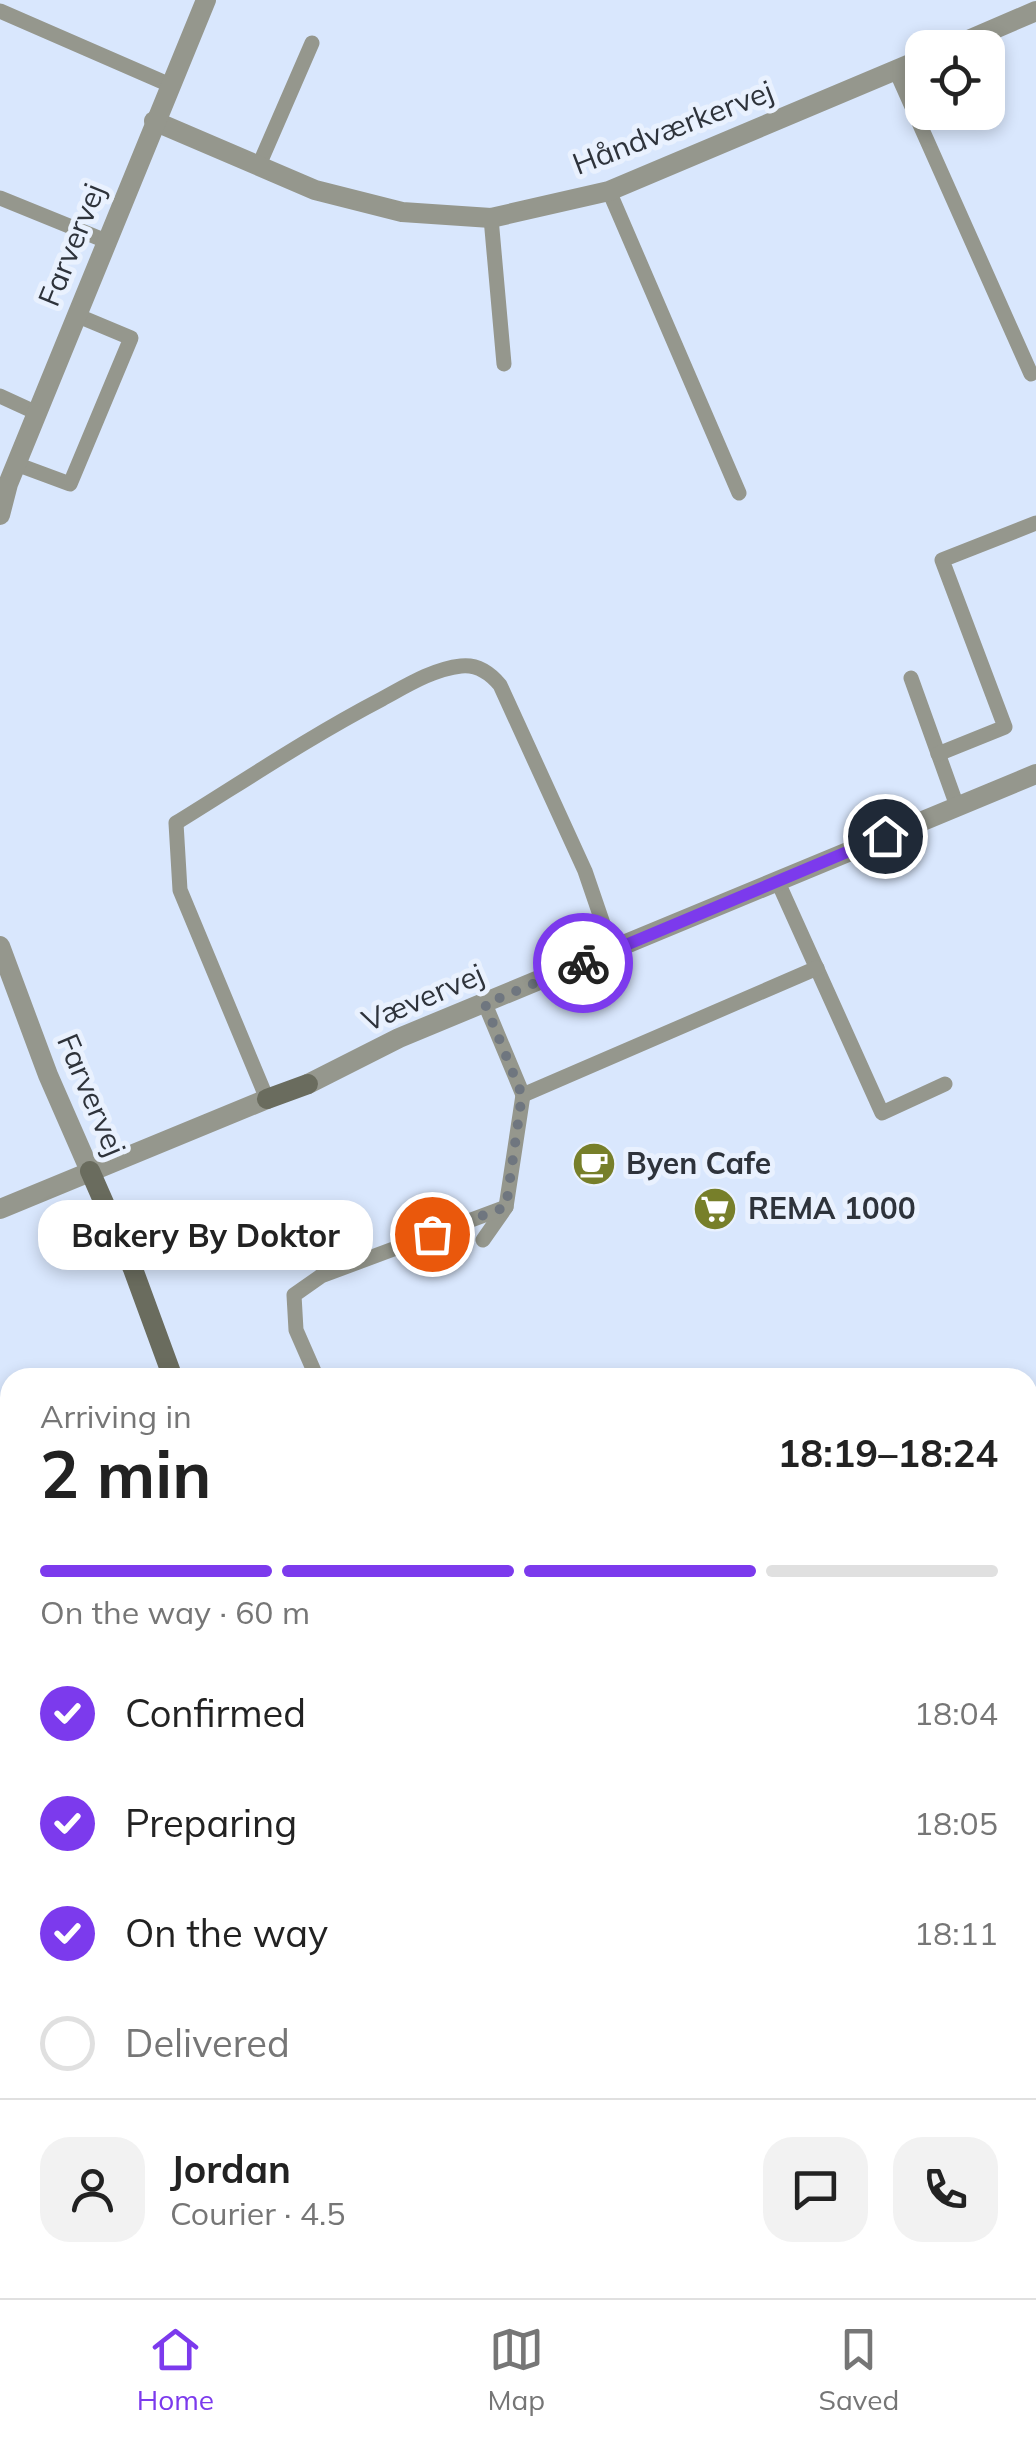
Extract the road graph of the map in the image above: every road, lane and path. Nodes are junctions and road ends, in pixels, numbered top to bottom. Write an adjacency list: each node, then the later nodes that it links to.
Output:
1 (206, 0): 8 (street, Farvervej)
2 (0, 11): 8 (lane)
3 (1035, 14): 4 (street)
4 (995, 30)
5 (312, 44): 10 (lane)
6 (905, 67): 7 (street, Håndværkervej)
7 (896, 71): 11 (street, Håndværkervej); 17 (lane)
8 (170, 85): 9 (street, Farvervej)
9 (154, 121): 10 (street, Håndværkervej); 14 (street, Farvervej)
10 (259, 166): 13 (street, Håndværkervej)
11 (609, 192): 13 (street, Håndværkervej); 21 (lane)
12 (0, 198): 14 (lane)
13 (490, 218): 16 (lane)
14 (106, 242): 15 (street, Farvervej)
15 (76, 316): 19 (street, Farvervej); 20 (lane)
16 (504, 364)
17 (1031, 374)
18 (0, 396): 19 (lane)
19 (36, 413): 20 (street, Farvervej)
20 (16, 464): 22 (street, Farvervej)
21 (739, 493)
22 (2, 502)
23 (1036, 523): 25 (lane)
24 (911, 678): 25 (lane)
25 (938, 754): 27 (lane)
26 (1036, 774): 27 (street, Vævervej)
27 (957, 806): 28 (street, Vævervej)
28 (778, 880): 30 (street, Vævervej); 31 (lane)
29 (0, 946): 36 (street, Farvervej)
30 (612, 950): 32 (street, Vævervej); 35 (lane)
31 (817, 968): 33 (lane); 34 (lane)
32 (485, 1004): 34 (lane); 35 (street, Vævervej)
33 (945, 1084)
34 (522, 1095): 37 (lane)
35 (267, 1099): 36 (street, Vævervej)
36 (90, 1171): 38 (street, Vævervej); 40 (street, Farvervej)
37 (506, 1207): 39 (lane); 41 (lane)
38 (0, 1209)
39 (483, 1240)
40 (170, 1368)
41 (313, 1368)

